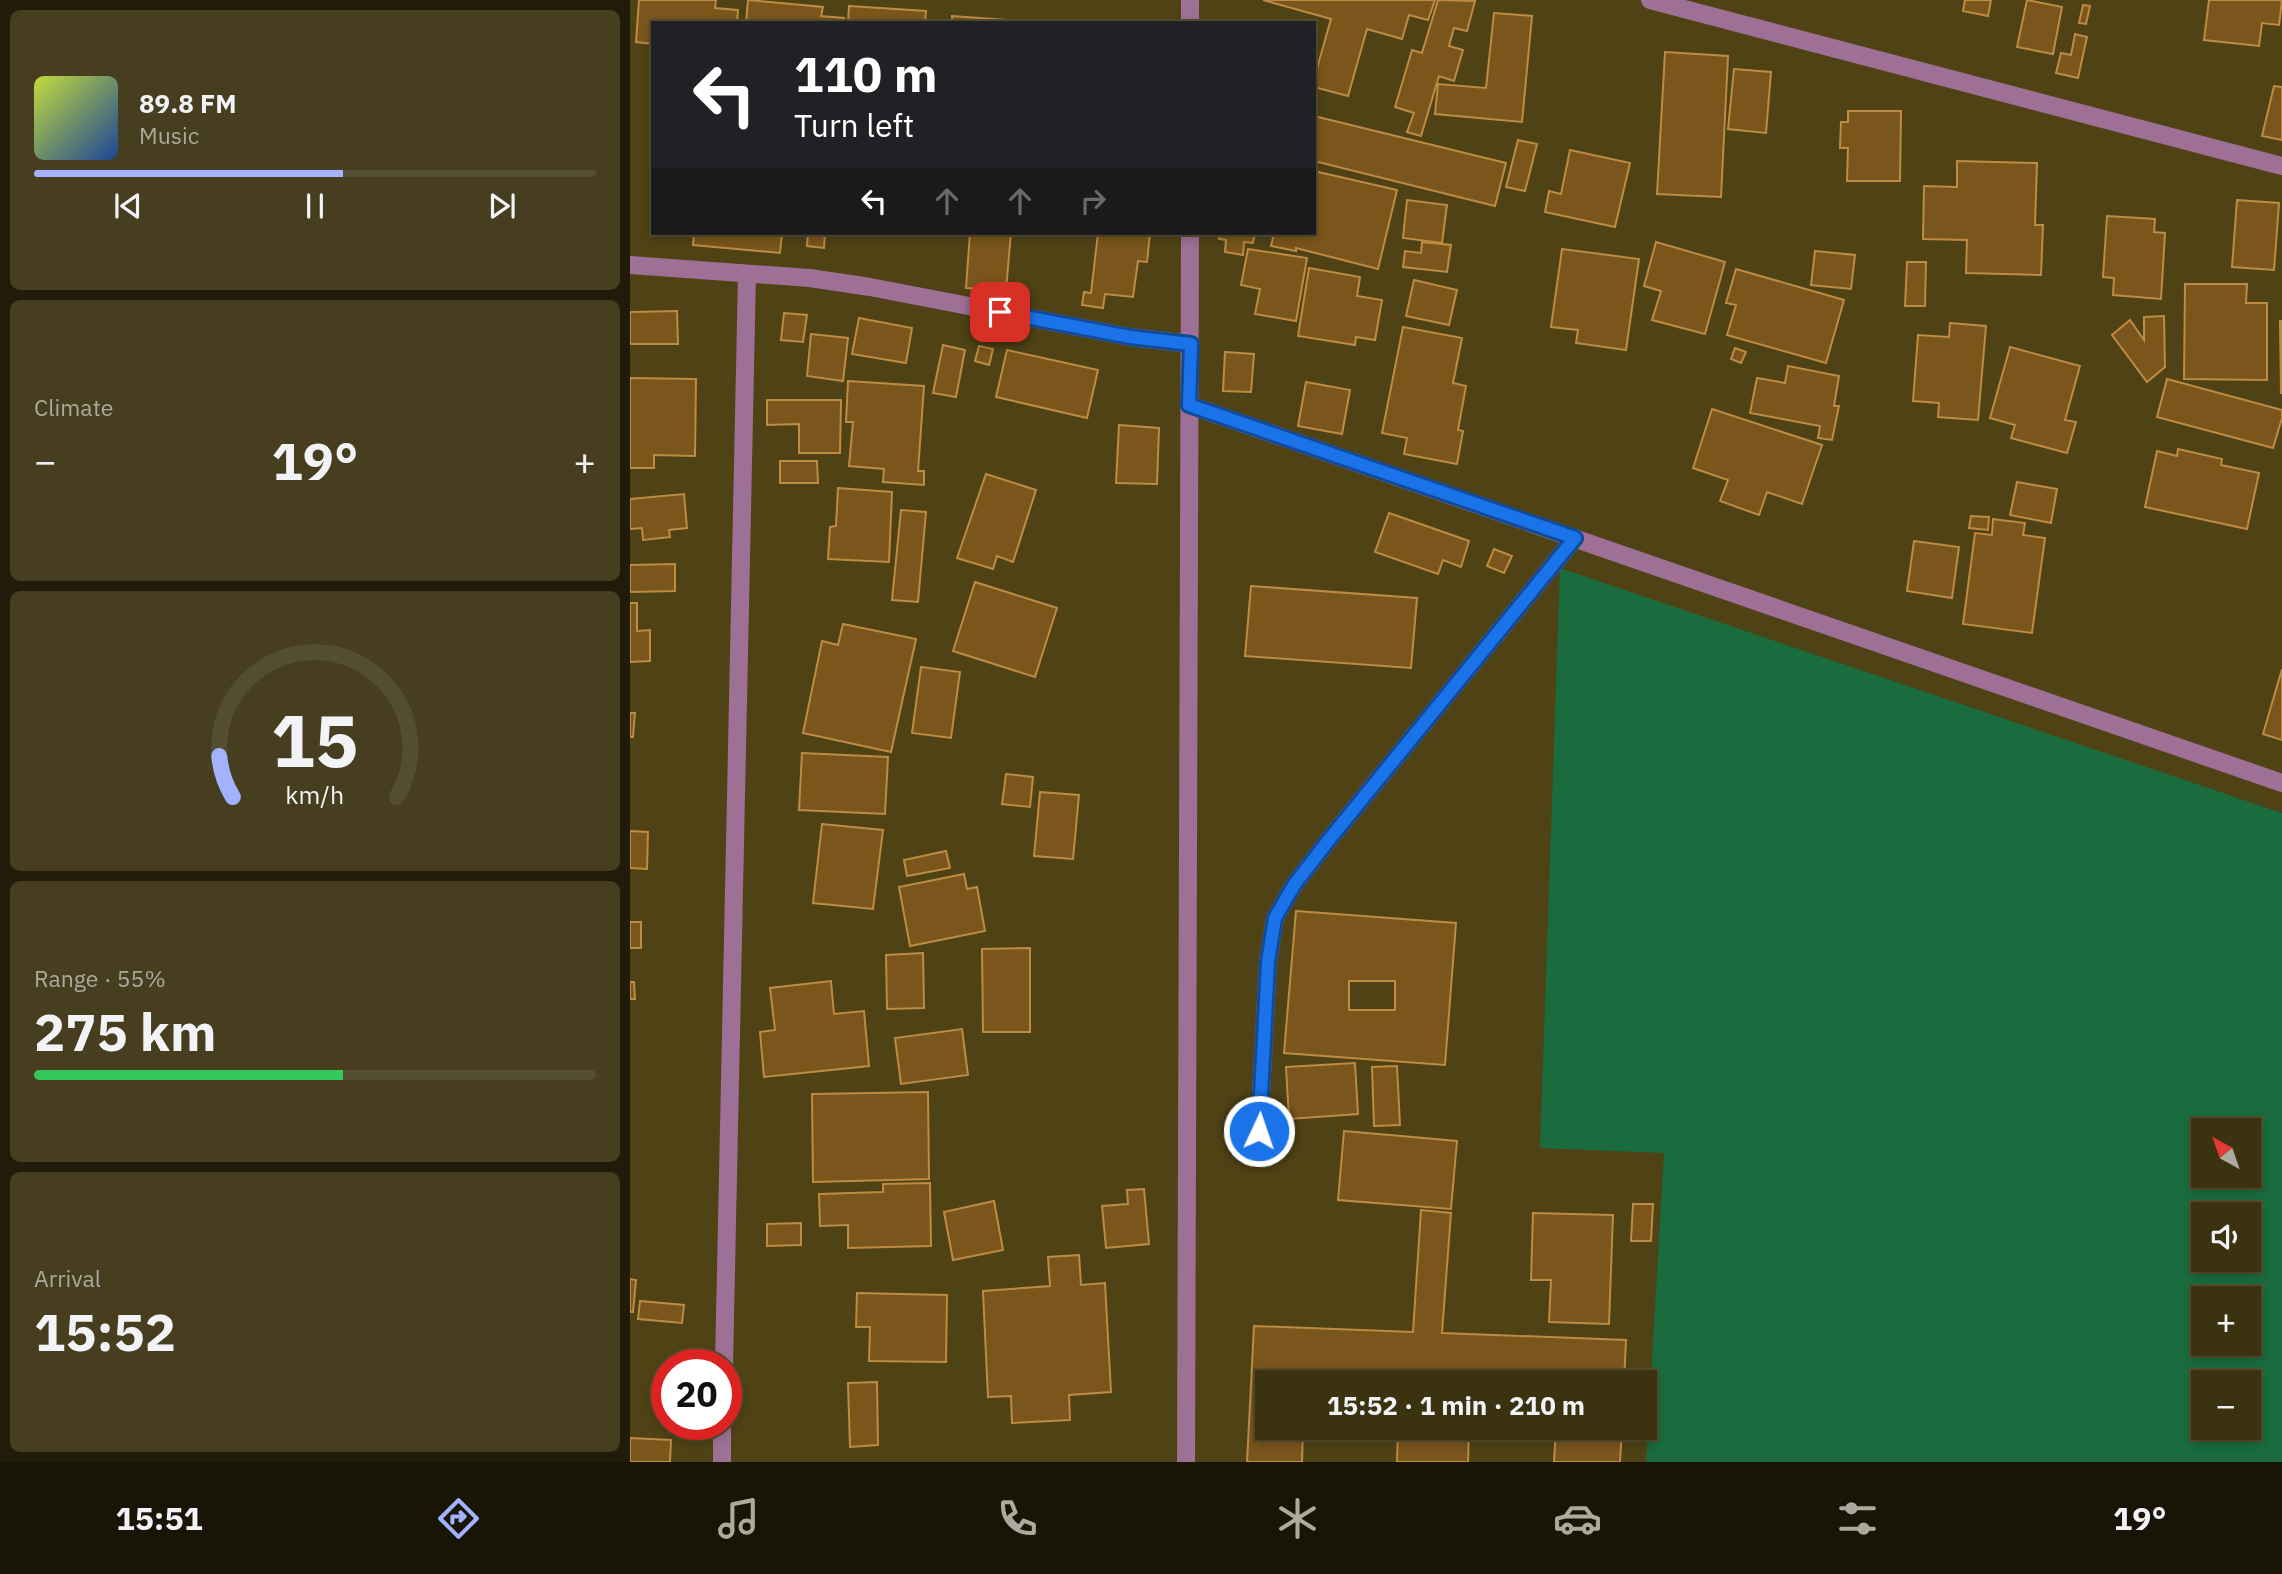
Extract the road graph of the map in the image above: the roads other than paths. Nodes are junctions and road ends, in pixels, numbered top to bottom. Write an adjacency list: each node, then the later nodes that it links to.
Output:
1 (1190, 0): 3 (street)
2 (1650, 0): 4 (street)
3 (1190, 21)
4 (2282, 166)
5 (1190, 235): 8 (street)
6 (630, 265): 7 (street)
7 (747, 274): 8 (street); 13 (street)
8 (1191, 344): 9 (street)
9 (1189, 405): 10 (street); 16 (street)
10 (1575, 538): 11 (street); 12 (street)
11 (2282, 783)
12 (1259, 1131)
13 (724, 1349)
14 (722, 1440): 15 (street)
15 (722, 1462)
16 (1186, 1462)

